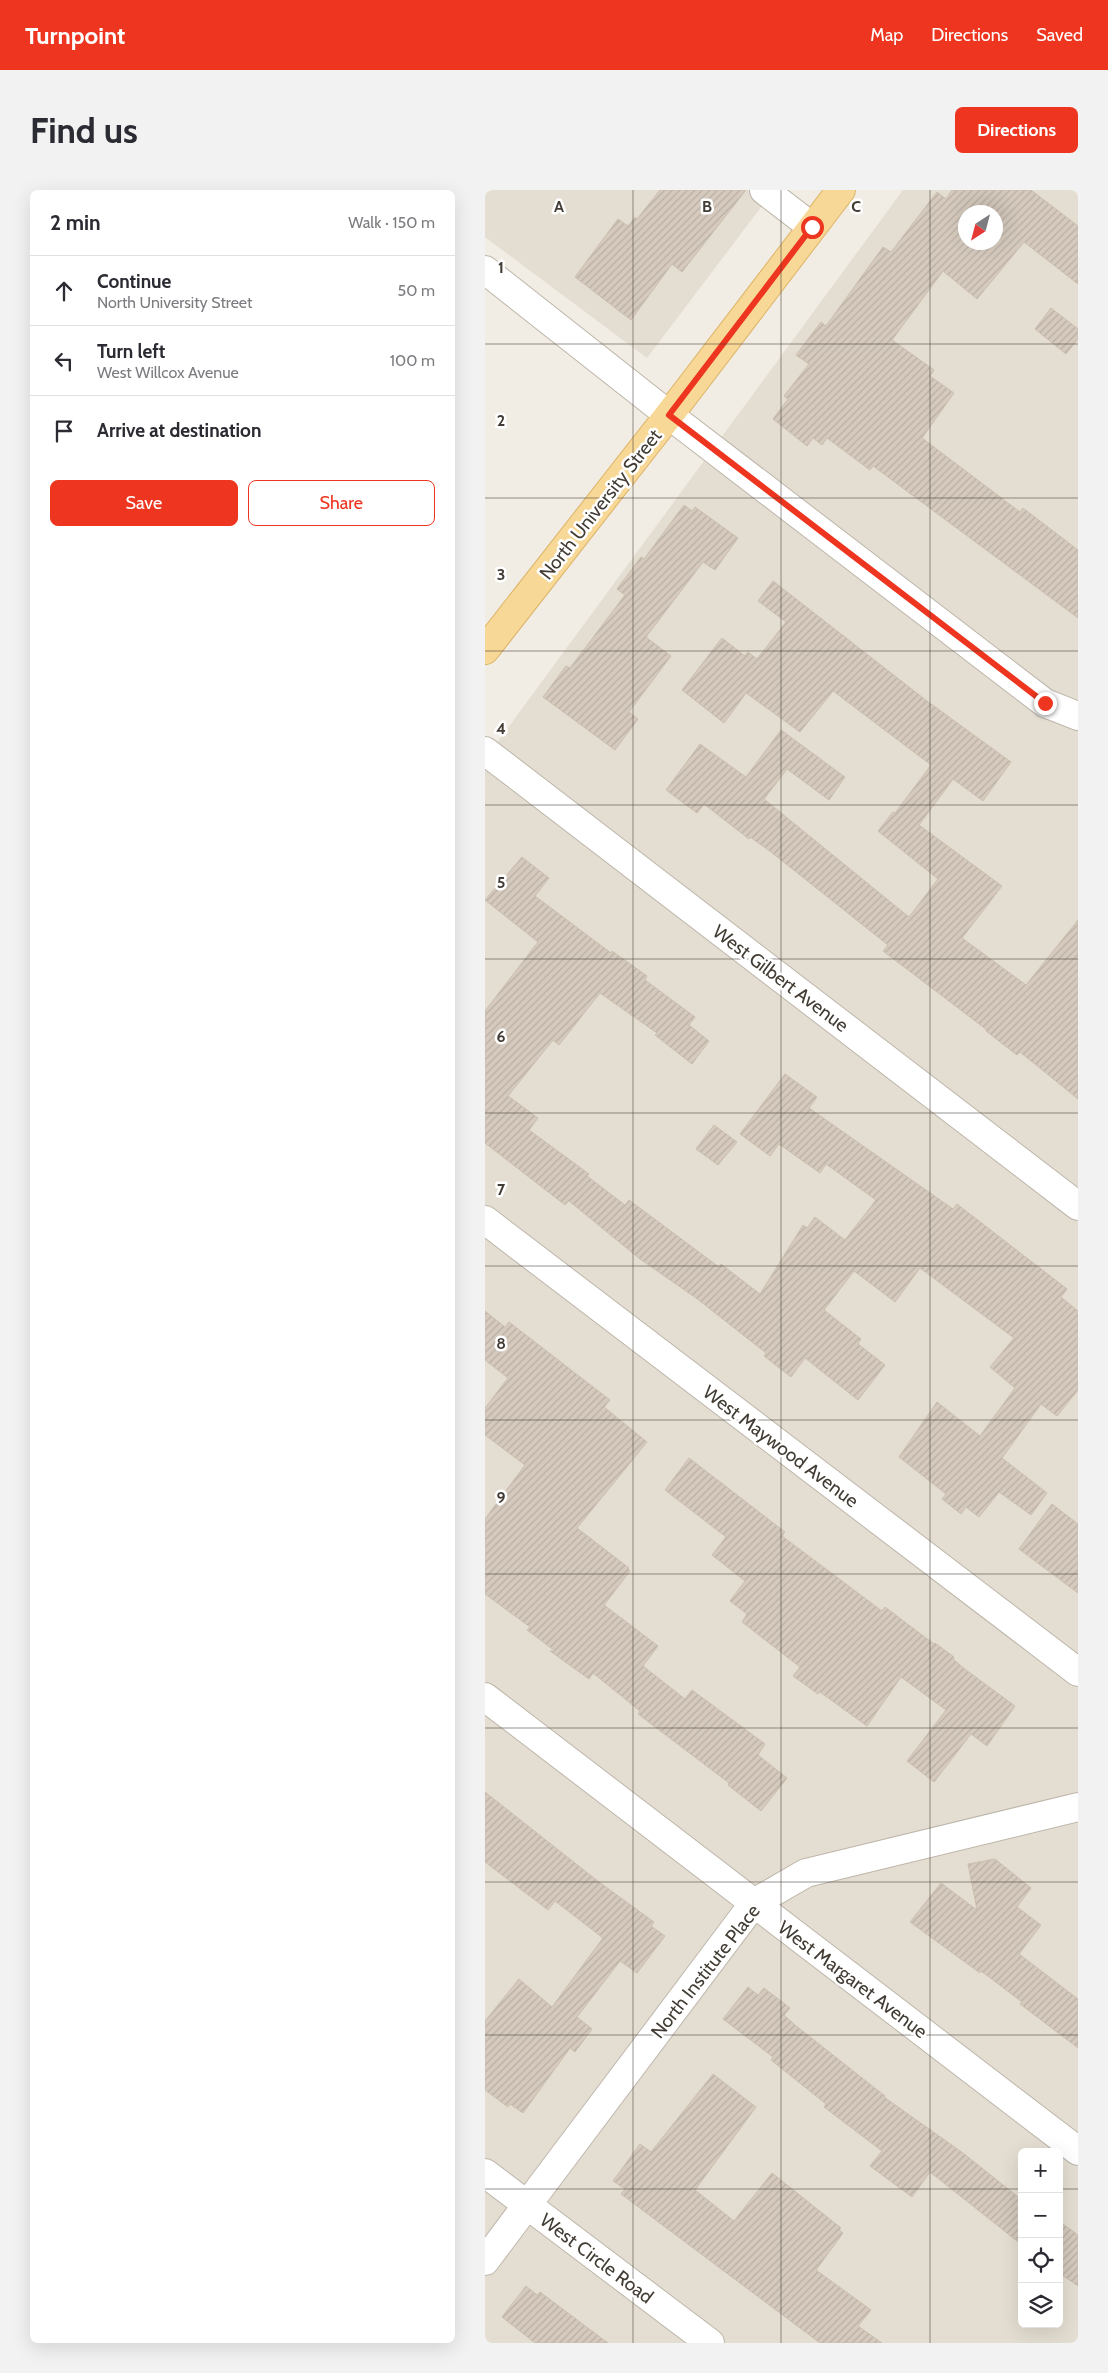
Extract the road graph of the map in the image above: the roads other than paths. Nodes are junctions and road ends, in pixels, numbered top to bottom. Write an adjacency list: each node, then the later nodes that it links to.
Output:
1 (764, 190): 3 (street)
2 (841, 190): 3 (main road, North University Street)
3 (812, 227): 5 (main road, North University Street)
4 (485, 270): 5 (street)
5 (669, 415): 6 (main road, North University Street); 7 (street)
6 (485, 650)
7 (1078, 716)
8 (485, 751): 9 (street, West Gilbert Avenue)
9 (1078, 1206)
10 (485, 1220): 11 (street, West Maywood Avenue)
11 (1078, 1672)
12 (485, 1697): 14 (street, West Margaret Avenue)
13 (1078, 1807): 14 (street, North Institute Place)
14 (754, 1903): 15 (street, West Margaret Avenue); 17 (street, North Institute Place)
15 (1078, 2151)
16 (485, 2173): 17 (street, West Circle Road)
17 (527, 2205): 18 (street, North Institute Place); 19 (street, West Circle Road)
18 (485, 2261)
19 (710, 2343)

